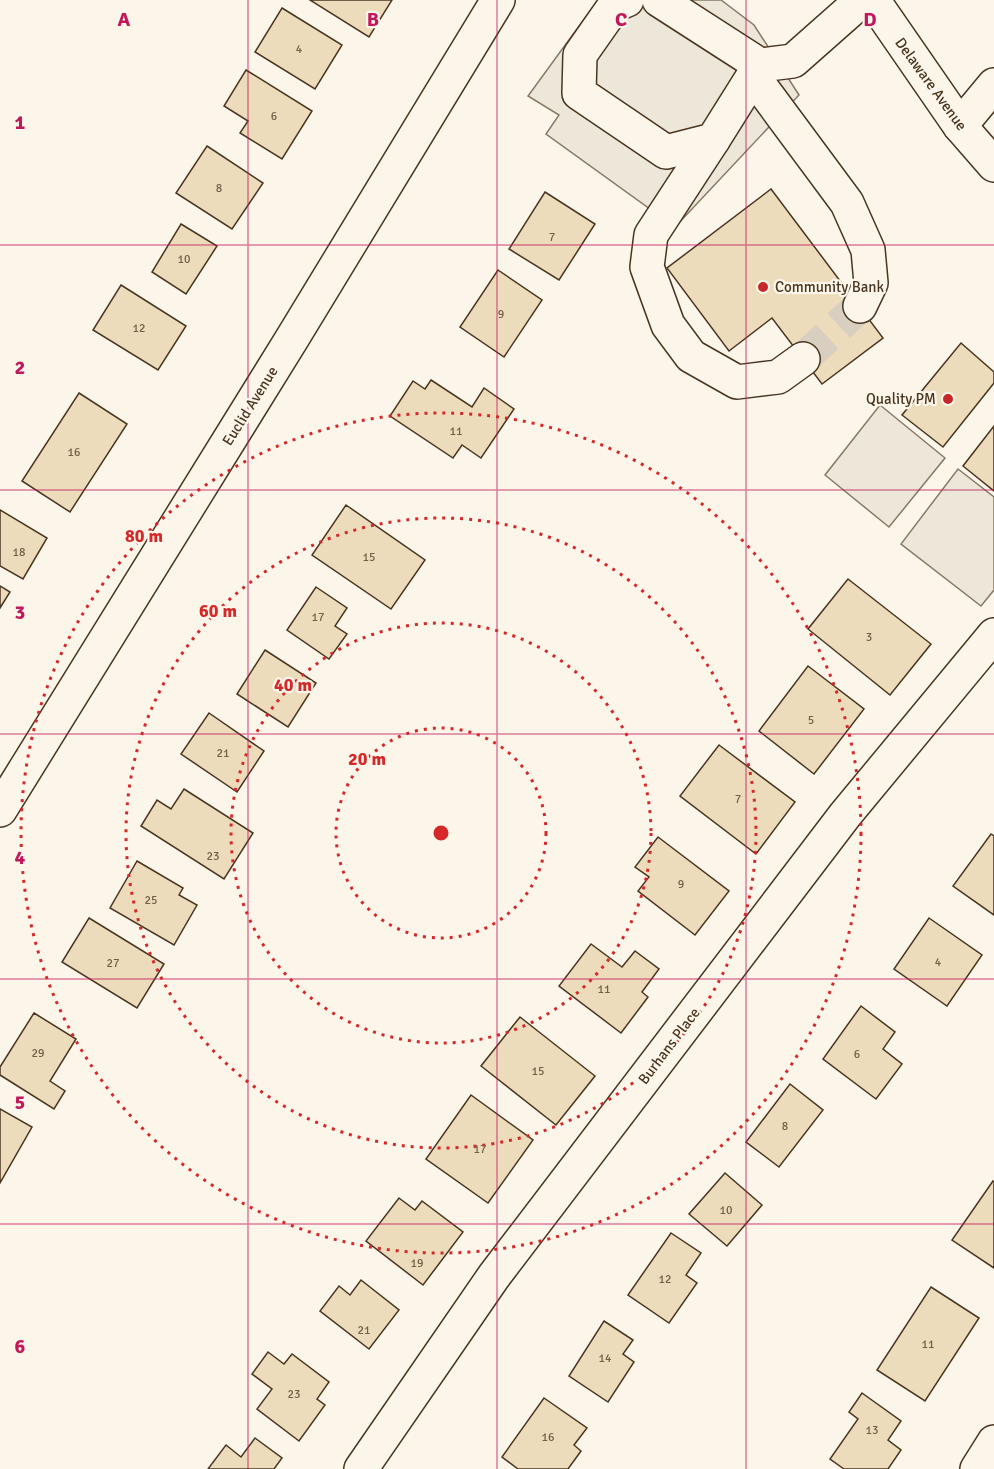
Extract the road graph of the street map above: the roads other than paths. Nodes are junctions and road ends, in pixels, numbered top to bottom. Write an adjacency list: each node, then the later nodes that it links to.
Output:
1 (498, 0): 14 (street, Euclid Avenue)
2 (627, 0): 9 (street)
3 (659, 0): 6 (street)
4 (862, 0): 6 (street)
5 (873, 0): 8 (street, Delaware Avenue)
6 (757, 70): 9 (street); 11 (street)
7 (994, 85): 8 (street)
8 (960, 126): 10 (street, Delaware Avenue)
9 (713, 140): 12 (street)
10 (994, 165)
11 (860, 306)
12 (803, 359)
13 (994, 635): 16 (street, Burhans Place)
14 (0, 810)
15 (994, 1442): 17 (street)
16 (361, 1469)
17 (977, 1469)

